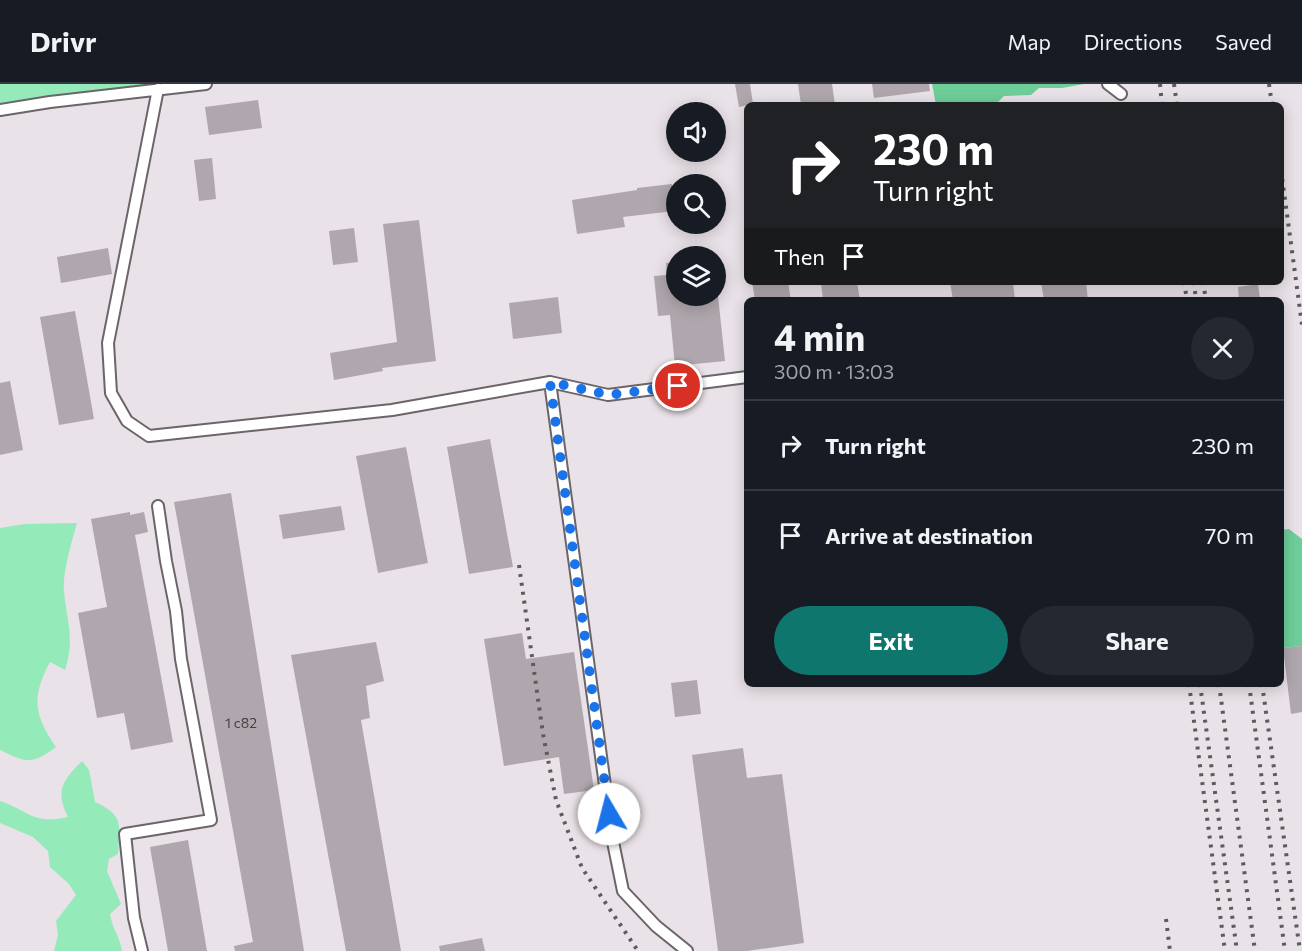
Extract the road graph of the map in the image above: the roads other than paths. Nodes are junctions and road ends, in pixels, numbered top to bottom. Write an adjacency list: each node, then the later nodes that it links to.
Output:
1 (206, 84): 3 (street)
2 (1108, 84): 4 (street)
3 (158, 89): 5 (street); 7 (street)
4 (1121, 89)
5 (0, 110)
6 (744, 377): 7 (street)
7 (550, 382): 10 (street)
8 (158, 506): 9 (street)
9 (142, 951)
10 (687, 951)

